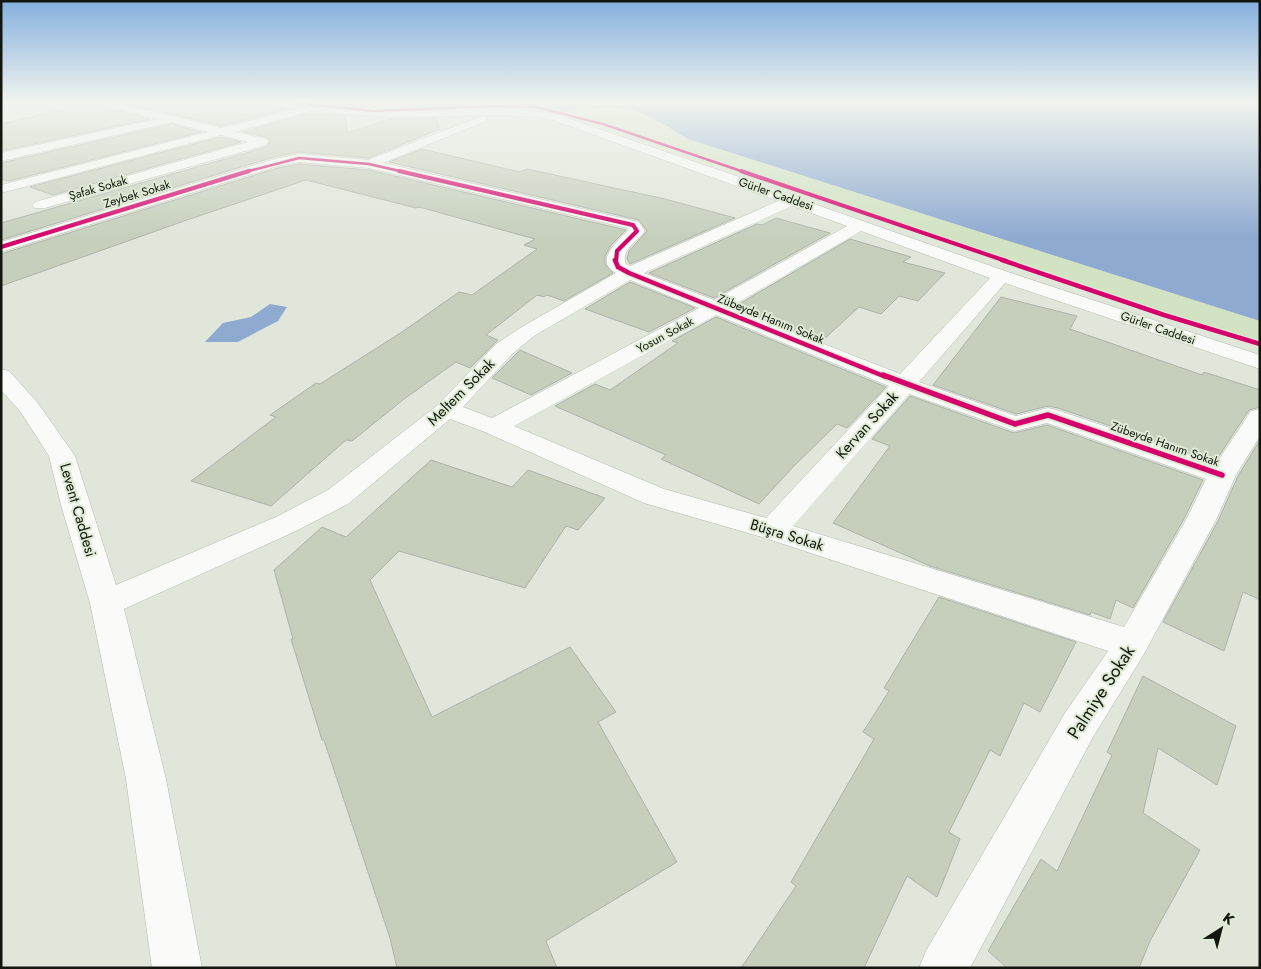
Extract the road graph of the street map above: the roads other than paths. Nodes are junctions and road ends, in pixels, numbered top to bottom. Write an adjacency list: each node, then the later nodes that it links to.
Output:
1 (40, 148): 6 (street)
2 (158, 148): 8 (street)
3 (240, 148): 10 (street, Şafak Sokak)
4 (408, 148): 7 (street)
5 (645, 148): 9 (street, Gürler Caddesi)
6 (1, 157)
7 (369, 164): 12 (street, Zeybek Sokak); 13 (street, Zübeyde Hanım Sokak)
8 (1, 189)
9 (793, 200): 11 (street, Gürler Caddesi); 13 (street, Meltem Sokak)
10 (40, 205)
11 (861, 225): 14 (street, Gürler Caddesi); 15 (street, Yosun Sokak)
12 (1, 247)
13 (629, 273): 15 (street, Zübeyde Hanım Sokak); 19 (street, Meltem Sokak)
14 (1002, 276): 16 (street, Gürler Caddesi); 18 (street, Kervan Sokak)
15 (714, 308): 18 (street, Zübeyde Hanım Sokak); 21 (street, Yosun Sokak)
16 (1260, 362)
17 (1, 376): 24 (street, Levent Caddesi)
18 (904, 384): 22 (street, Zübeyde Hanım Sokak); 23 (street, Kervan Sokak)
19 (447, 410): 21 (street, Büşra Sokak); 24 (street, Meltem Sokak)
20 (1260, 416): 22 (street, Palmiye Sokak)
21 (494, 427): 23 (street, Büşra Sokak)
22 (1222, 476): 25 (street, Palmiye Sokak)
23 (772, 530): 25 (street, Büşra Sokak)
24 (106, 603): 26 (street, Levent Caddesi)
25 (1132, 644): 27 (street, Palmiye Sokak)
26 (177, 968)
27 (943, 968)

